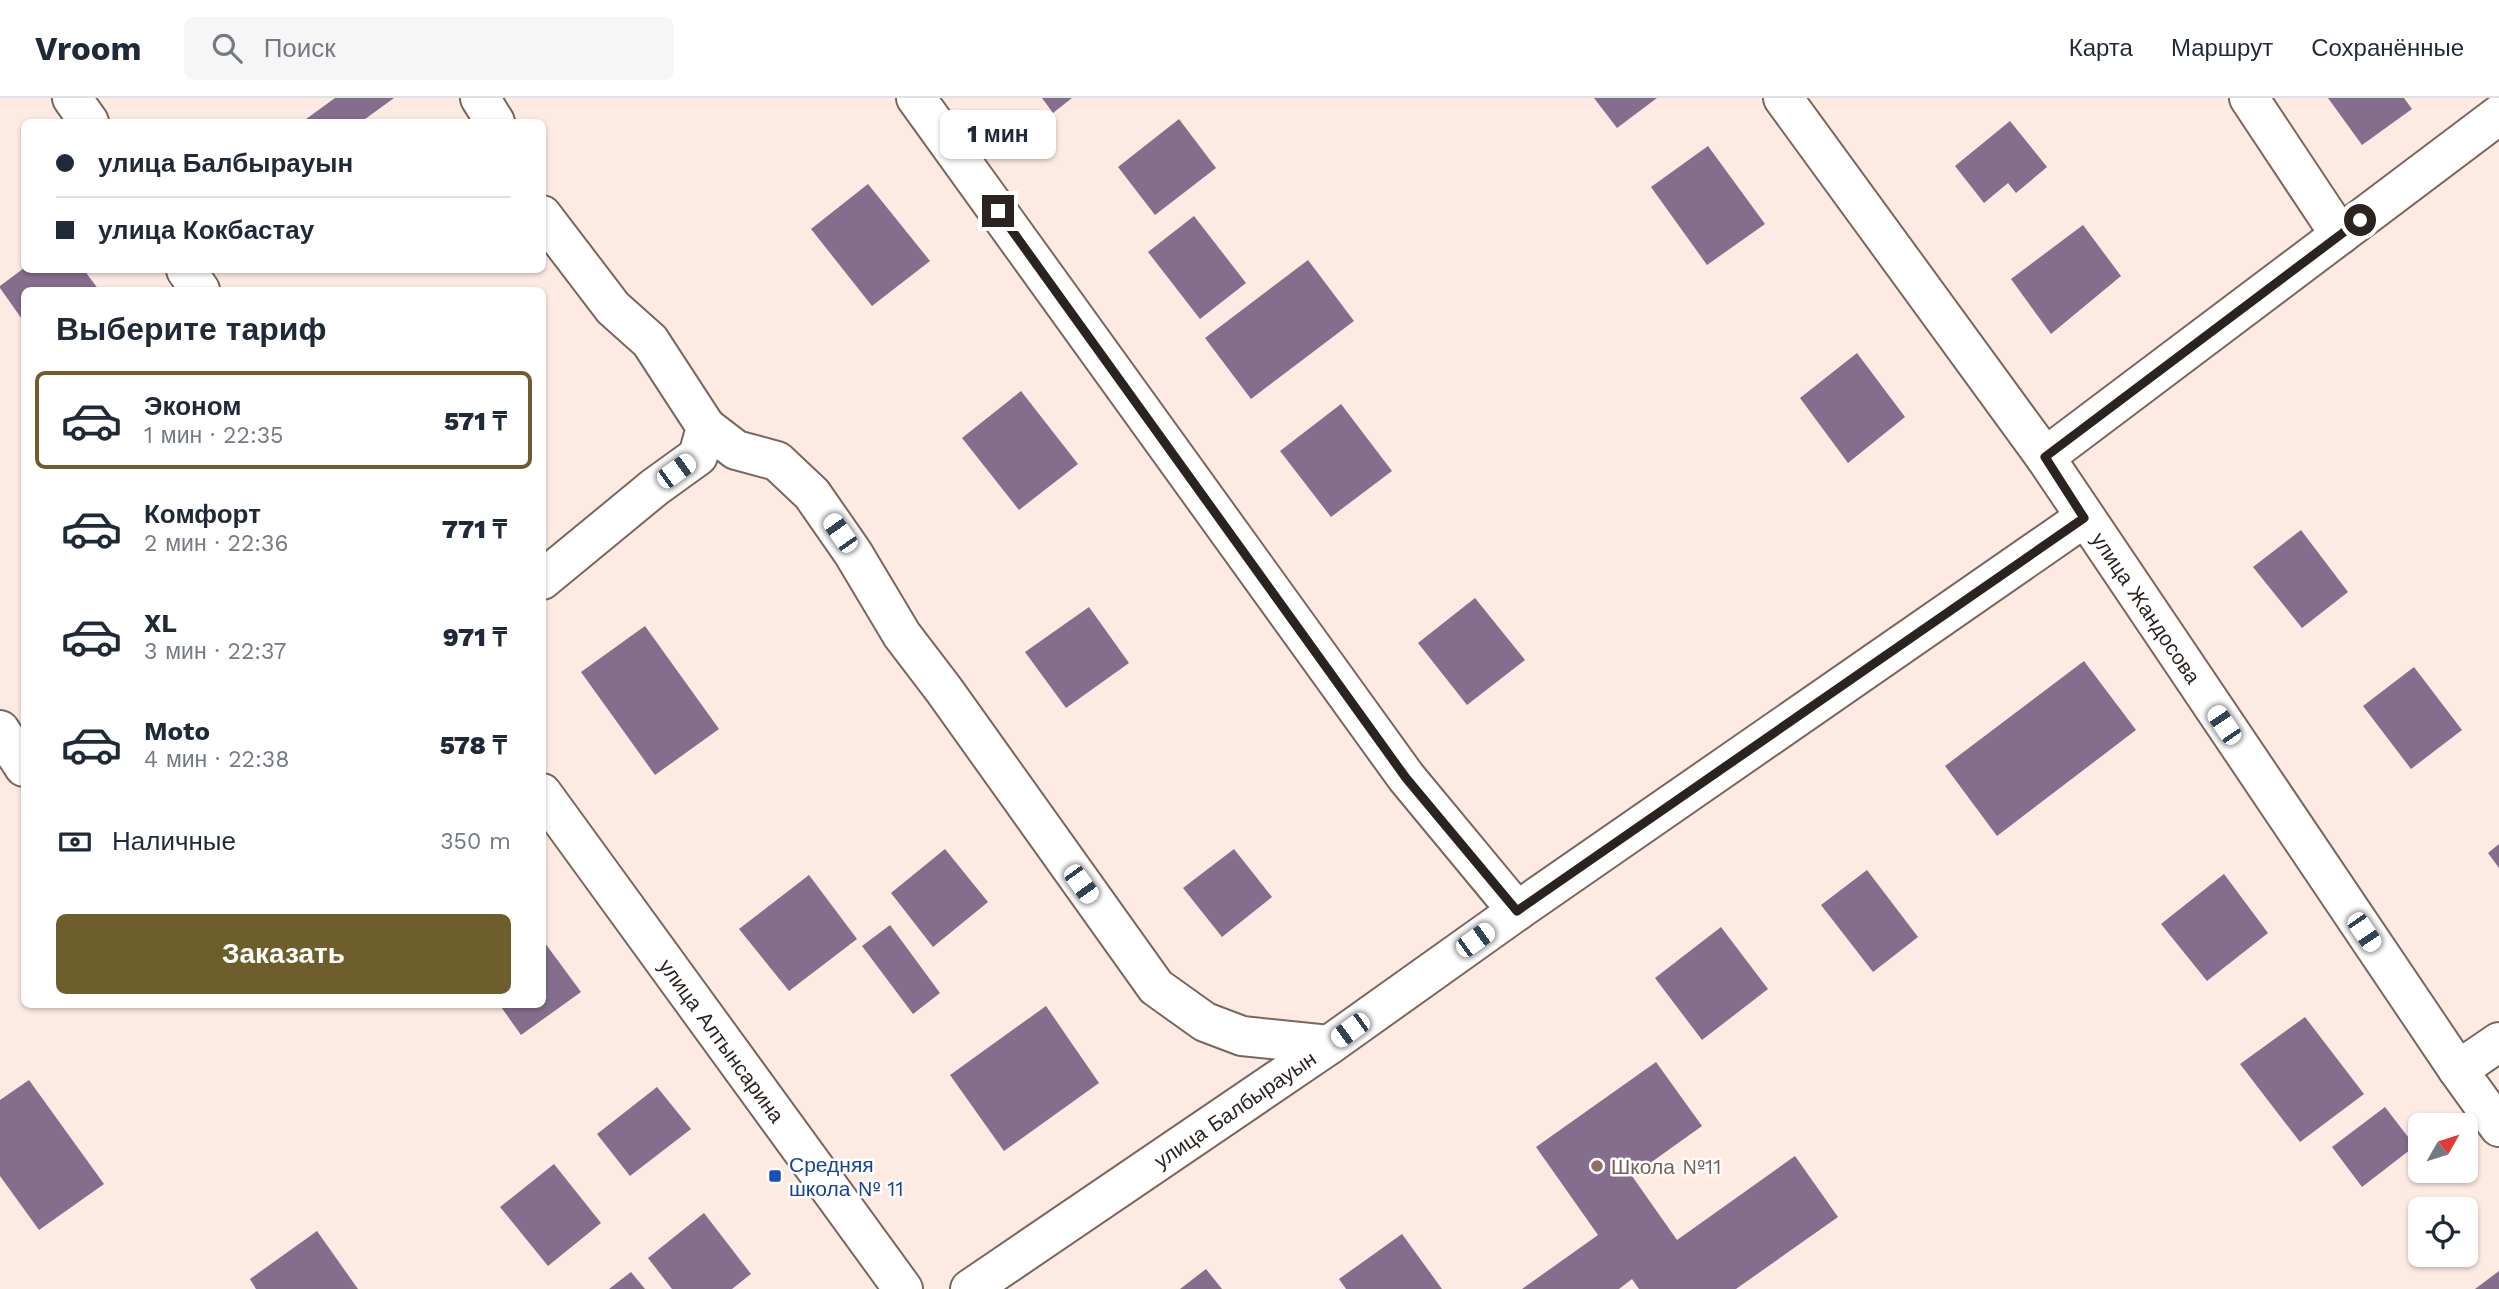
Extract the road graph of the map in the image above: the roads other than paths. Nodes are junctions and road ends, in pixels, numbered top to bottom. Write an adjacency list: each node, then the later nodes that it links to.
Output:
1 (72, 98): 7 (street)
2 (480, 98): 8 (street)
3 (916, 98): 18 (street)
4 (1783, 98): 12 (street, улица Жандосова)
5 (2249, 98): 10 (street)
6 (2499, 115): 10 (street)
7 (87, 119)
8 (493, 119)
9 (546, 220): 11 (street)
10 (2340, 235): 12 (street)
11 (706, 427): 14 (street); 20 (street)
12 (2045, 457): 13 (street, улица Жандосова)
13 (2084, 518): 18 (street, улица Балбырауын); 21 (street, улица Жандосова)
14 (546, 577)
15 (0, 730): 16 (street)
16 (21, 762)
17 (546, 798): 23 (street, улица Алтынсарина)
18 (1517, 911): 20 (street, улица Балбырауын)
19 (2499, 1042): 21 (street)
20 (1329, 1045): 24 (street, улица Балбырауын)
21 (2458, 1070): 22 (street, улица Жандосова)
22 (2499, 1127)
23 (903, 1289)
24 (970, 1289)

